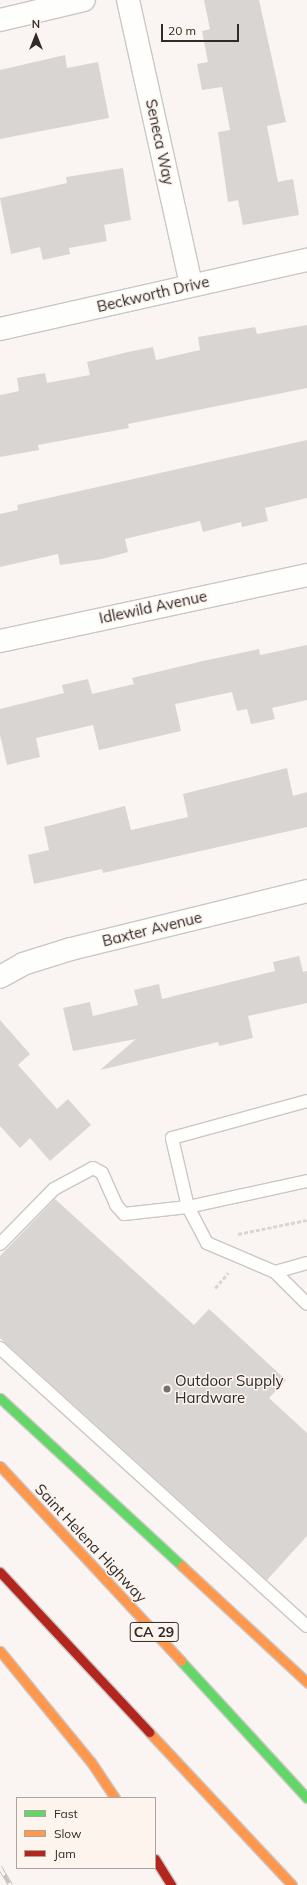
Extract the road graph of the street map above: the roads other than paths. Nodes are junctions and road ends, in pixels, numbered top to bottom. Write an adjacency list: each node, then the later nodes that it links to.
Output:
1 (84, 0): 3 (street)
2 (128, 0): 5 (street, Seneca Way)
3 (0, 20)
4 (307, 260): 5 (street, Beckworth Drive)
5 (191, 285): 6 (street, Beckworth Drive)
6 (0, 329)
7 (307, 575): 8 (street, Idlewild Avenue)
8 (0, 641)
9 (307, 891): 10 (street, Baxter Avenue)
10 (0, 977)
11 (307, 1101): 13 (lane)
12 (307, 1181): 13 (lane)
13 (188, 1207): 14 (lane); 16 (lane)
14 (0, 1244)
15 (307, 1263): 16 (lane)
16 (275, 1272): 17 (lane)
17 (307, 1304)
18 (0, 1348): 22 (lane)
19 (0, 1398): 24 (highway)
20 (0, 1466): 26 (highway, Saint Helena Highway / CA 29)
21 (0, 1572): 29 (highway)
22 (307, 1626)
23 (0, 1651): 25 (highway)
24 (307, 1682)
25 (114, 1797)
26 (307, 1798)
27 (156, 1861): 28 (highway)
28 (171, 1885)
29 (292, 1885)

